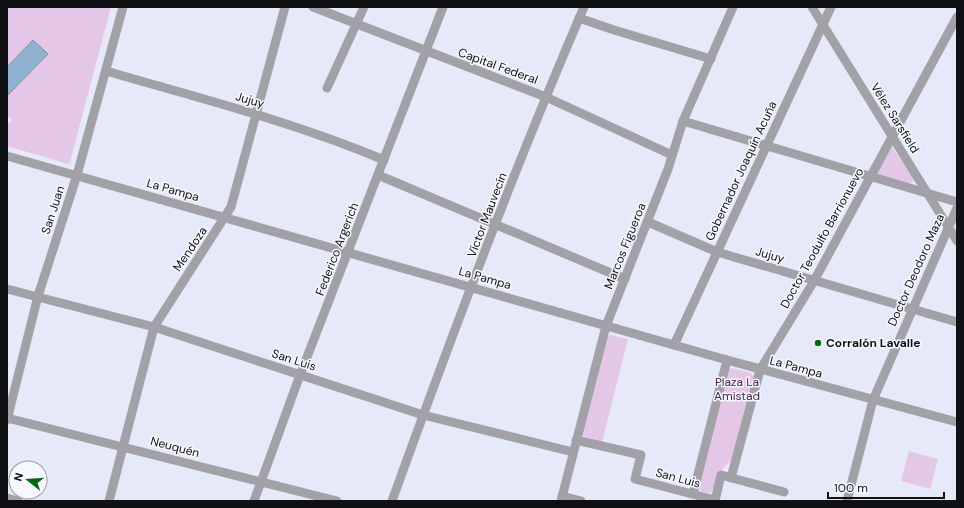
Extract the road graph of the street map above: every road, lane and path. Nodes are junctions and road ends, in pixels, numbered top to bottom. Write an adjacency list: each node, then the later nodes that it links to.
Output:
1 (123, 7): 16 (street, San Juan)
2 (285, 7): 19 (street, Mendoza)
3 (313, 7): 12 (street, Capital Federal)
4 (364, 7): 12 (street)
5 (443, 7): 14 (street, Federico Argerich)
6 (584, 7): 11 (street, Víctor Mauvecín)
7 (733, 7): 15 (street, Marcos Figueroa)
8 (812, 7): 13 (street, Vélez Sarsfield)
9 (830, 7): 13 (street, Gobernador Joaquín Acuña)
10 (957, 17): 21 (street, Doctor Teodulfo Barrionuevo)
11 (580, 18): 15 (street); 18 (street, Víctor Mauvecín)
12 (357, 24): 14 (street, Capital Federal); 17 (street)
13 (822, 24): 21 (street, Vélez Sarsfield); 22 (street, Gobernador Joaquín Acuña)
14 (426, 52): 18 (street, Capital Federal); 25 (street, Federico Argerich)
15 (711, 59): 20 (street, Marcos Figueroa)
16 (106, 72): 19 (street, Jujuy); 26 (street, San Juan)
17 (327, 88)
18 (546, 97): 23 (street, Capital Federal); 34 (street, Víctor Mauvecín)
19 (256, 114): 25 (street, Jujuy); 32 (street, Mendoza)
20 (683, 121): 22 (street); 23 (street, Marcos Figueroa)
21 (892, 136): 28 (street, Doctor Teodulfo Barrionuevo); 29 (street, Vélez Sarsfield)
22 (765, 145): 28 (street); 38 (street, Gobernador Joaquín Acuña)
23 (672, 155): 33 (street, Marcos Figueroa)
24 (7, 156): 26 (street, La Pampa)
25 (384, 160): 27 (street, Federico Argerich)
26 (77, 175): 32 (street, La Pampa); 43 (street, San Juan)
27 (378, 175): 34 (street); 37 (street, Federico Argerich)
28 (870, 176): 29 (street); 40 (street, Doctor Teodulfo Barrionuevo)
29 (928, 194): 30 (street); 35 (street, Vélez Sarsfield)
30 (957, 202)
31 (957, 208): 35 (street, Doctor Deodoro Maza)
32 (226, 218): 37 (street, La Pampa); 47 (street, Mendoza)
33 (648, 222): 38 (street, Jujuy); 39 (street, Marcos Figueroa)
34 (496, 224): 39 (street); 41 (street, Víctor Mauvecín)
35 (948, 227): 36 (street, Vélez Sarsfield); 44 (street, Doctor Deodoro Maza)
36 (957, 241)
37 (348, 252): 41 (street, La Pampa); 51 (street, Federico Argerich)
38 (717, 252): 40 (street, Jujuy); 48 (street, Gobernador Joaquín Acuña)
39 (625, 278): 46 (street, Marcos Figueroa)
40 (814, 281): 44 (street, Jujuy); 50 (street, Doctor Teodulfo Barrionuevo)
41 (471, 287): 46 (street, La Pampa); 53 (street, Víctor Mauvecín)
42 (7, 290): 43 (street, San Luis)
43 (38, 296): 47 (street, San Luis); 54 (street, San Juan)
44 (912, 308): 45 (street, Jujuy); 52 (street, Doctor Deodoro Maza)
45 (957, 322)
46 (606, 326): 48 (street, La Pampa); 56 (street, Marcos Figueroa)
47 (154, 327): 51 (street, San Luis); 57 (street, Mendoza)
48 (674, 346): 49 (street, La Pampa)
49 (727, 360): 50 (street, La Pampa); 62 (street)
50 (760, 370): 52 (street, La Pampa); 59 (street, Doctor Teodulfo Barrionuevo)
51 (300, 375): 53 (street, San Luis); 60 (street, Federico Argerich)
52 (873, 400): 55 (street, La Pampa); 72 (street, Doctor Deodoro Maza)
53 (423, 415): 58 (street, San Luis); 69 (street, Víctor Mauvecín)
54 (7, 418): 57 (street, Neuquén)
55 (957, 422)
56 (576, 440): 58 (street, Marcos Figueroa); 62 (street, San Luis)
57 (123, 446): 60 (street, Neuquén); 66 (street, Mendoza)
58 (573, 452): 64 (street, Marcos Figueroa)
59 (731, 478): 61 (street); 71 (street)
60 (260, 482): 67 (street, Federico Argerich); 68 (street, Neuquén)
61 (784, 492)
62 (693, 494): 71 (street, San Luis)
63 (7, 498): 65 (street)
64 (561, 499): 70 (street)
65 (18, 501)
66 (109, 501)
67 (254, 501)
68 (336, 501)
69 (392, 501)
70 (581, 501)
71 (715, 501)
72 (847, 501)

